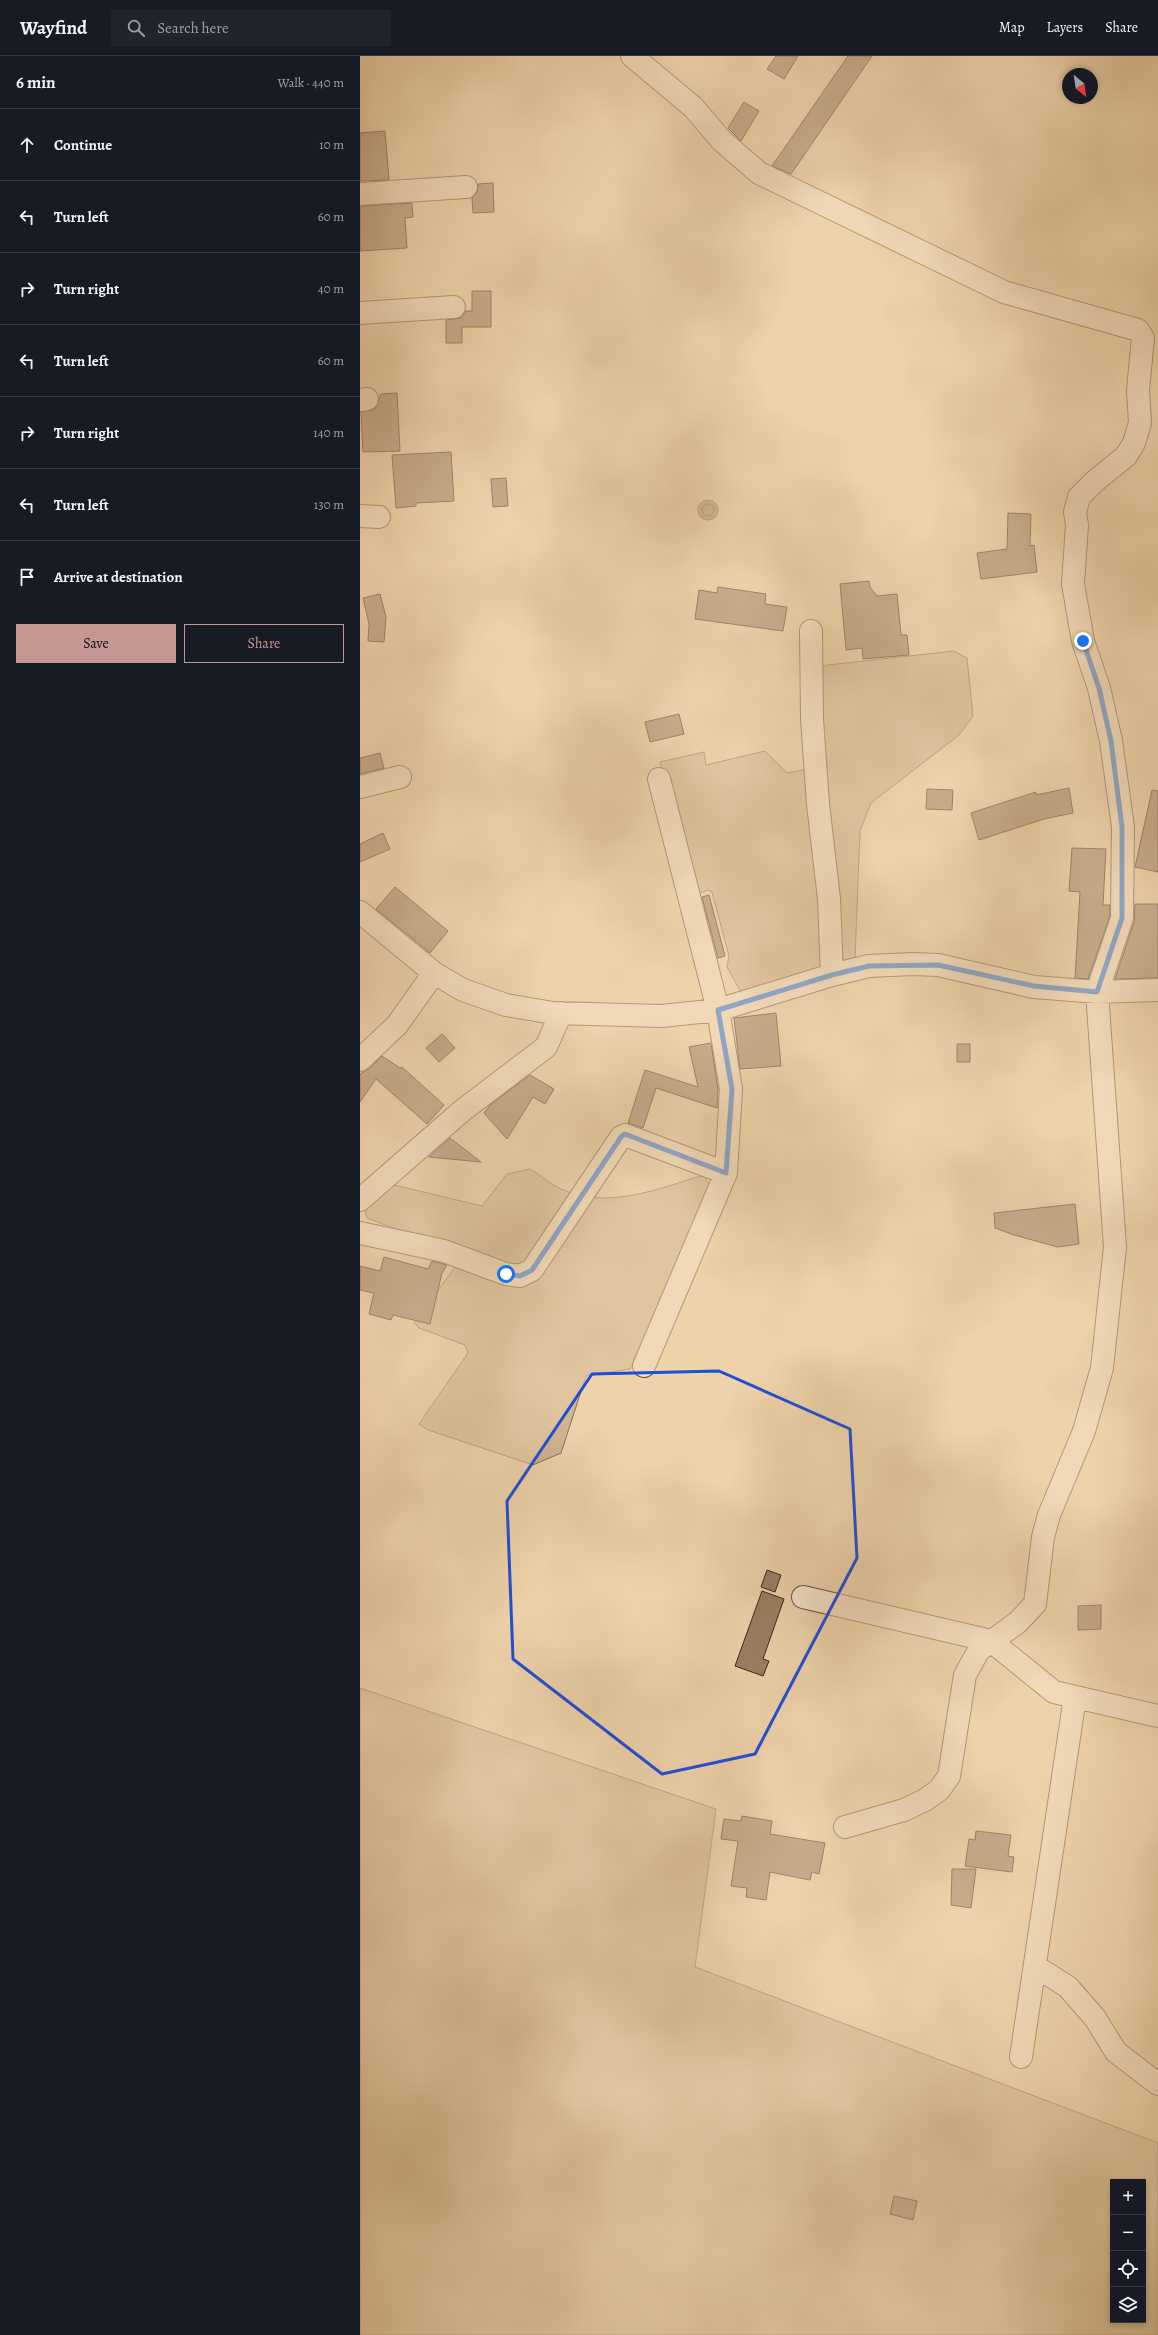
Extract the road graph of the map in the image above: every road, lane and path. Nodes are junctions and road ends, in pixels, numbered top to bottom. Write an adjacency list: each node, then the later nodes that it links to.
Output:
1 (632, 56): 14 (street)
2 (466, 187): 3 (street)
3 (360, 194)
4 (454, 307): 5 (street)
5 (360, 313)
6 (811, 631): 12 (street)
7 (400, 777): 9 (street)
8 (659, 779): 15 (street)
9 (360, 787)
10 (360, 912): 11 (street)
11 (434, 973): 16 (street); 17 (street)
12 (832, 975): 14 (street); 15 (street)
13 (1158, 990): 14 (street)
14 (1097, 992): 23 (street)
15 (718, 1010): 16 (street); 18 (street)
16 (562, 1013): 19 (street)
17 (360, 1060)
18 (726, 1173): 20 (street); 21 (street)
19 (360, 1200)
20 (360, 1233)
21 (644, 1366)
22 (803, 1597): 23 (street)
23 (991, 1641): 24 (street); 26 (street)
24 (1075, 1698): 25 (street); 27 (street)
25 (1158, 1716)
26 (845, 1827)
27 (1035, 1966): 28 (street); 29 (street)
28 (1021, 2057)
29 (1158, 2084)

